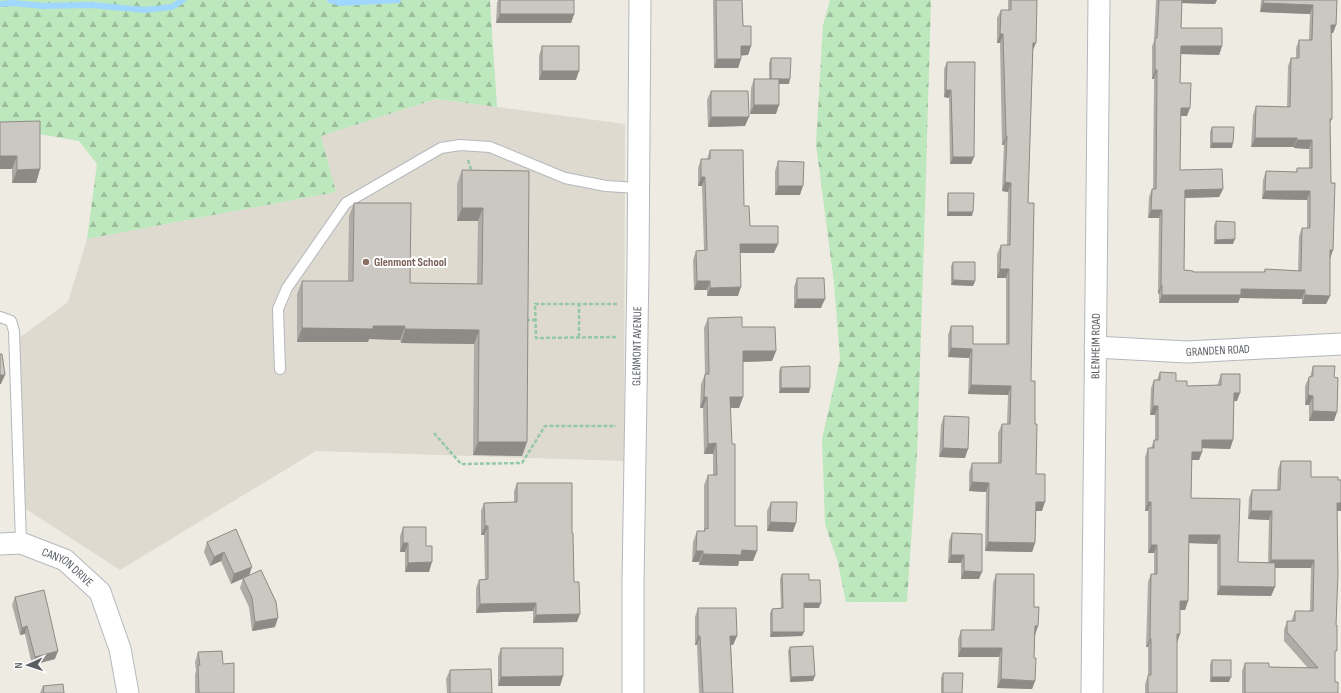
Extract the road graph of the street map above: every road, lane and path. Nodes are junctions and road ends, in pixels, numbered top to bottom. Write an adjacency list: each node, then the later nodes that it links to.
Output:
1 (640, 0): 5 (street, GLENMONT AVENUE)
2 (1099, 0): 14 (street, BLENHEIM ROAD)
3 (465, 146): 4 (path); 5 (lane); 15 (lane)
4 (472, 177)
5 (638, 188): 7 (street, GLENMONT AVENUE)
6 (579, 304): 7 (path); 10 (path); 11 (path)
7 (637, 304): 12 (street, GLENMONT AVENUE)
8 (0, 316): 18 (lane)
9 (523, 320): 10 (path)
10 (535, 320): 11 (path)
11 (579, 337): 12 (path)
12 (637, 338): 21 (street, GLENMONT AVENUE)
13 (1341, 344): 14 (street, GRANDEN ROAD)
14 (1095, 347): 22 (street, BLENHEIM ROAD)
15 (280, 369)
16 (617, 426): 17 (path)
17 (434, 433)
18 (21, 543): 19 (street, CANYON DRIVE); 20 (street, CANYON DRIVE)
19 (0, 544)
20 (128, 693)
21 (633, 693)
22 (1092, 693)

